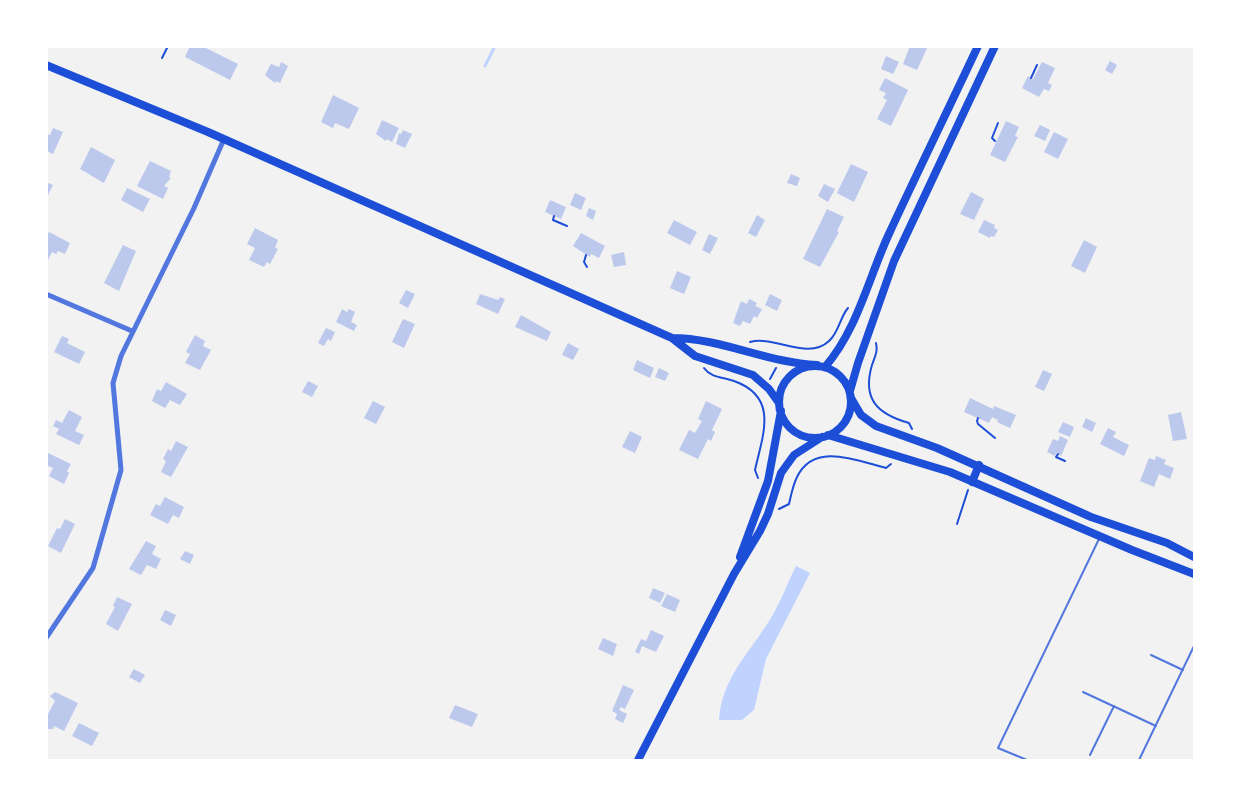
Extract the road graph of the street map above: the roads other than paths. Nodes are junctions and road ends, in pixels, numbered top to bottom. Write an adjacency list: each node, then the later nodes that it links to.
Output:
1 (978, 46): 8 (main road)
2 (995, 46): 9 (main road)
3 (46, 65): 4 (main road)
4 (224, 139): 6 (street); 7 (main road)
5 (46, 294): 6 (street)
6 (132, 331): 18 (street)
7 (672, 338): 8 (main road); 10 (main road)
8 (821, 366): 9 (main road); 10 (main road)
9 (851, 395): 11 (main road); 12 (main road)
10 (780, 407): 11 (main road); 16 (main road)
11 (825, 436): 13 (main road); 16 (main road)
12 (980, 465): 13 (main road); 15 (main road)
13 (972, 482): 14 (main road)
14 (1100, 537): 17 (main road); 27 (lane)
15 (1194, 557)
16 (734, 574): 26 (main road)
17 (1194, 574)
18 (46, 638)
19 (1194, 646): 21 (lane)
20 (1151, 655): 21 (lane)
21 (1183, 670): 24 (lane)
22 (1083, 692): 23 (lane)
23 (1114, 706): 24 (lane); 25 (lane)
24 (1156, 726): 28 (lane)
25 (1090, 754)
26 (638, 760)
27 (1027, 760)
28 (1139, 760)

